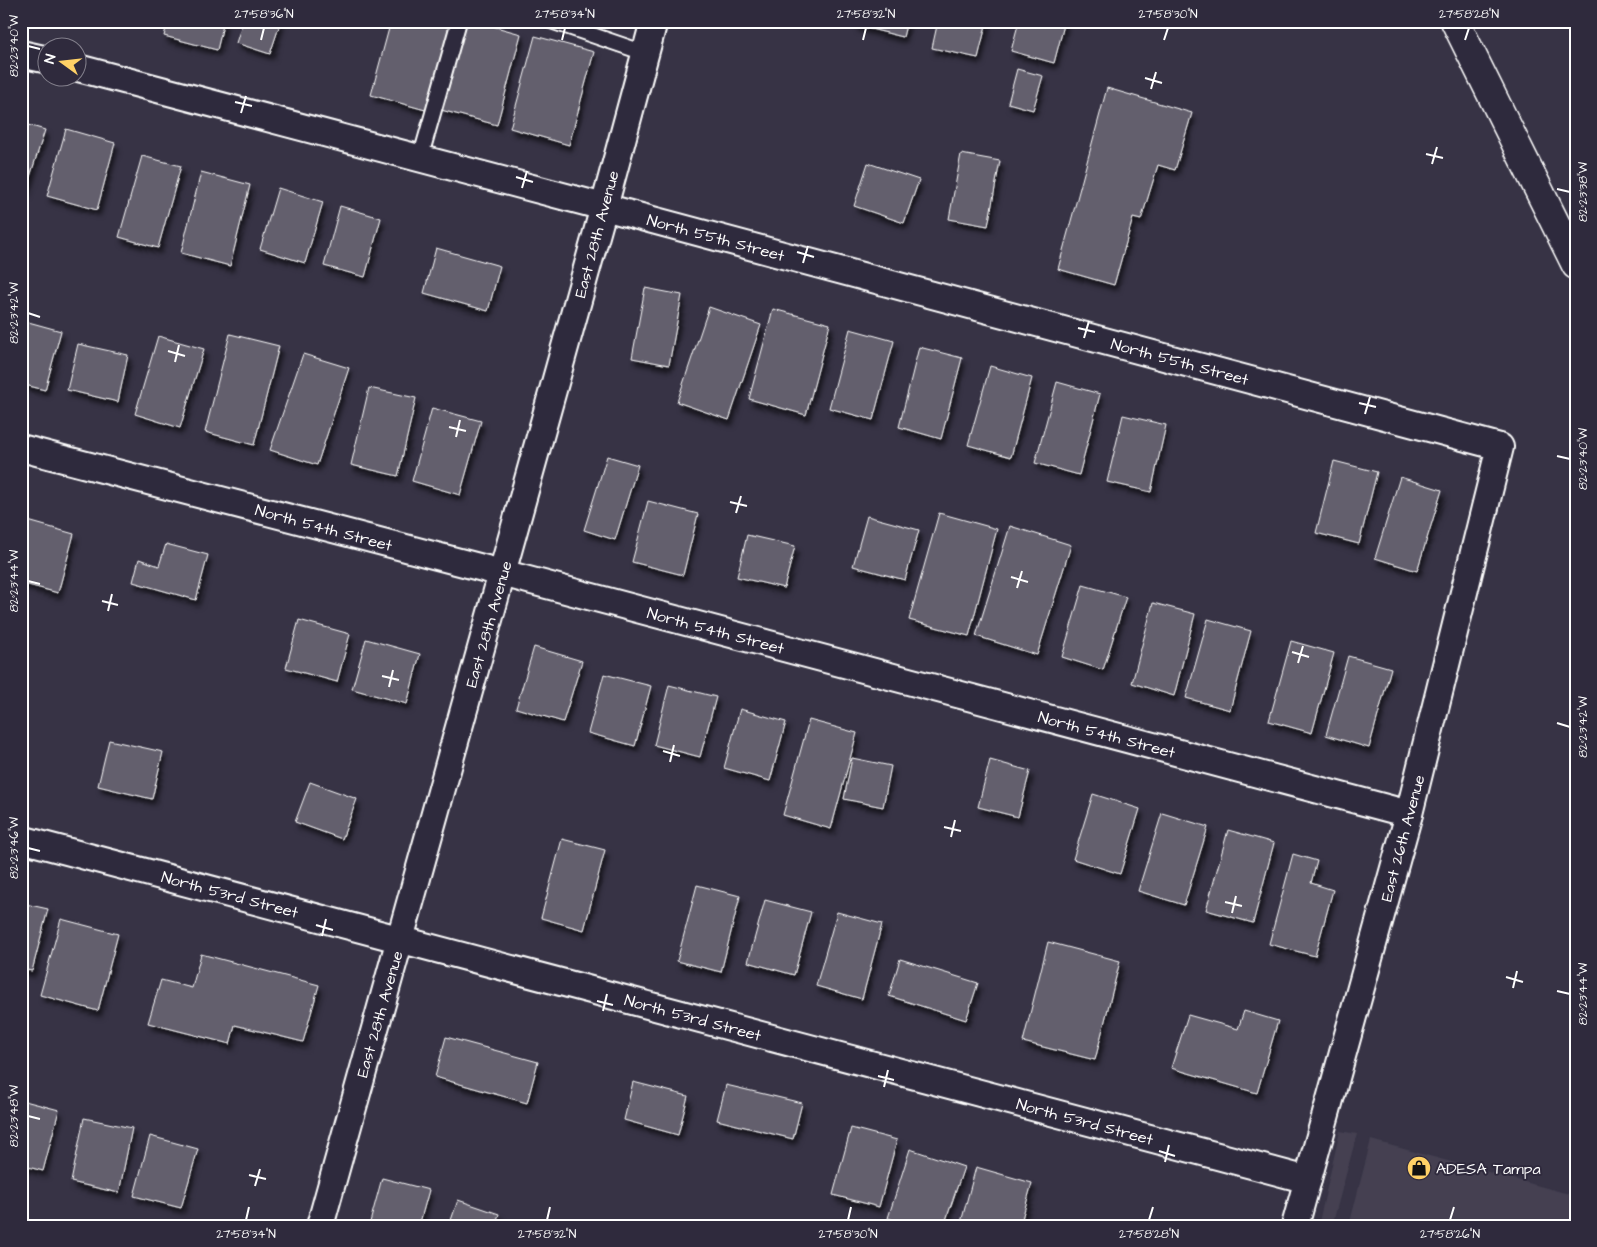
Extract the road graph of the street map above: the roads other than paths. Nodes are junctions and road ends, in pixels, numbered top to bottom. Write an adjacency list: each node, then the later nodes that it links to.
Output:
1 (459, 21): 9 (lane)
2 (551, 21): 5 (lane)
3 (654, 21): 5 (street, East 28th Avenue)
4 (1455, 21): 11 (highway)
5 (645, 53): 10 (street, East 28th Avenue)
6 (21, 54): 7 (street)
7 (38, 58)
8 (88, 71): 9 (street, North 55th Street)
9 (420, 159): 10 (street, North 55th Street)
10 (604, 207): 12 (street, North 55th Street); 14 (street, East 28th Avenue)
11 (1576, 265)
12 (1500, 447): 15 (street, East 26th Avenue)
13 (21, 448): 14 (street, North 54th Street)
14 (502, 573): 15 (street, North 54th Street); 17 (street, East 28th Avenue)
15 (1410, 814): 18 (street, East 26th Avenue)
16 (21, 839): 17 (street, North 53rd Street)
17 (400, 939): 18 (street, North 53rd Street); 19 (street, East 28th Avenue)
18 (1308, 1180): 20 (street, East 26th Avenue)
19 (320, 1226)
20 (1295, 1226)

